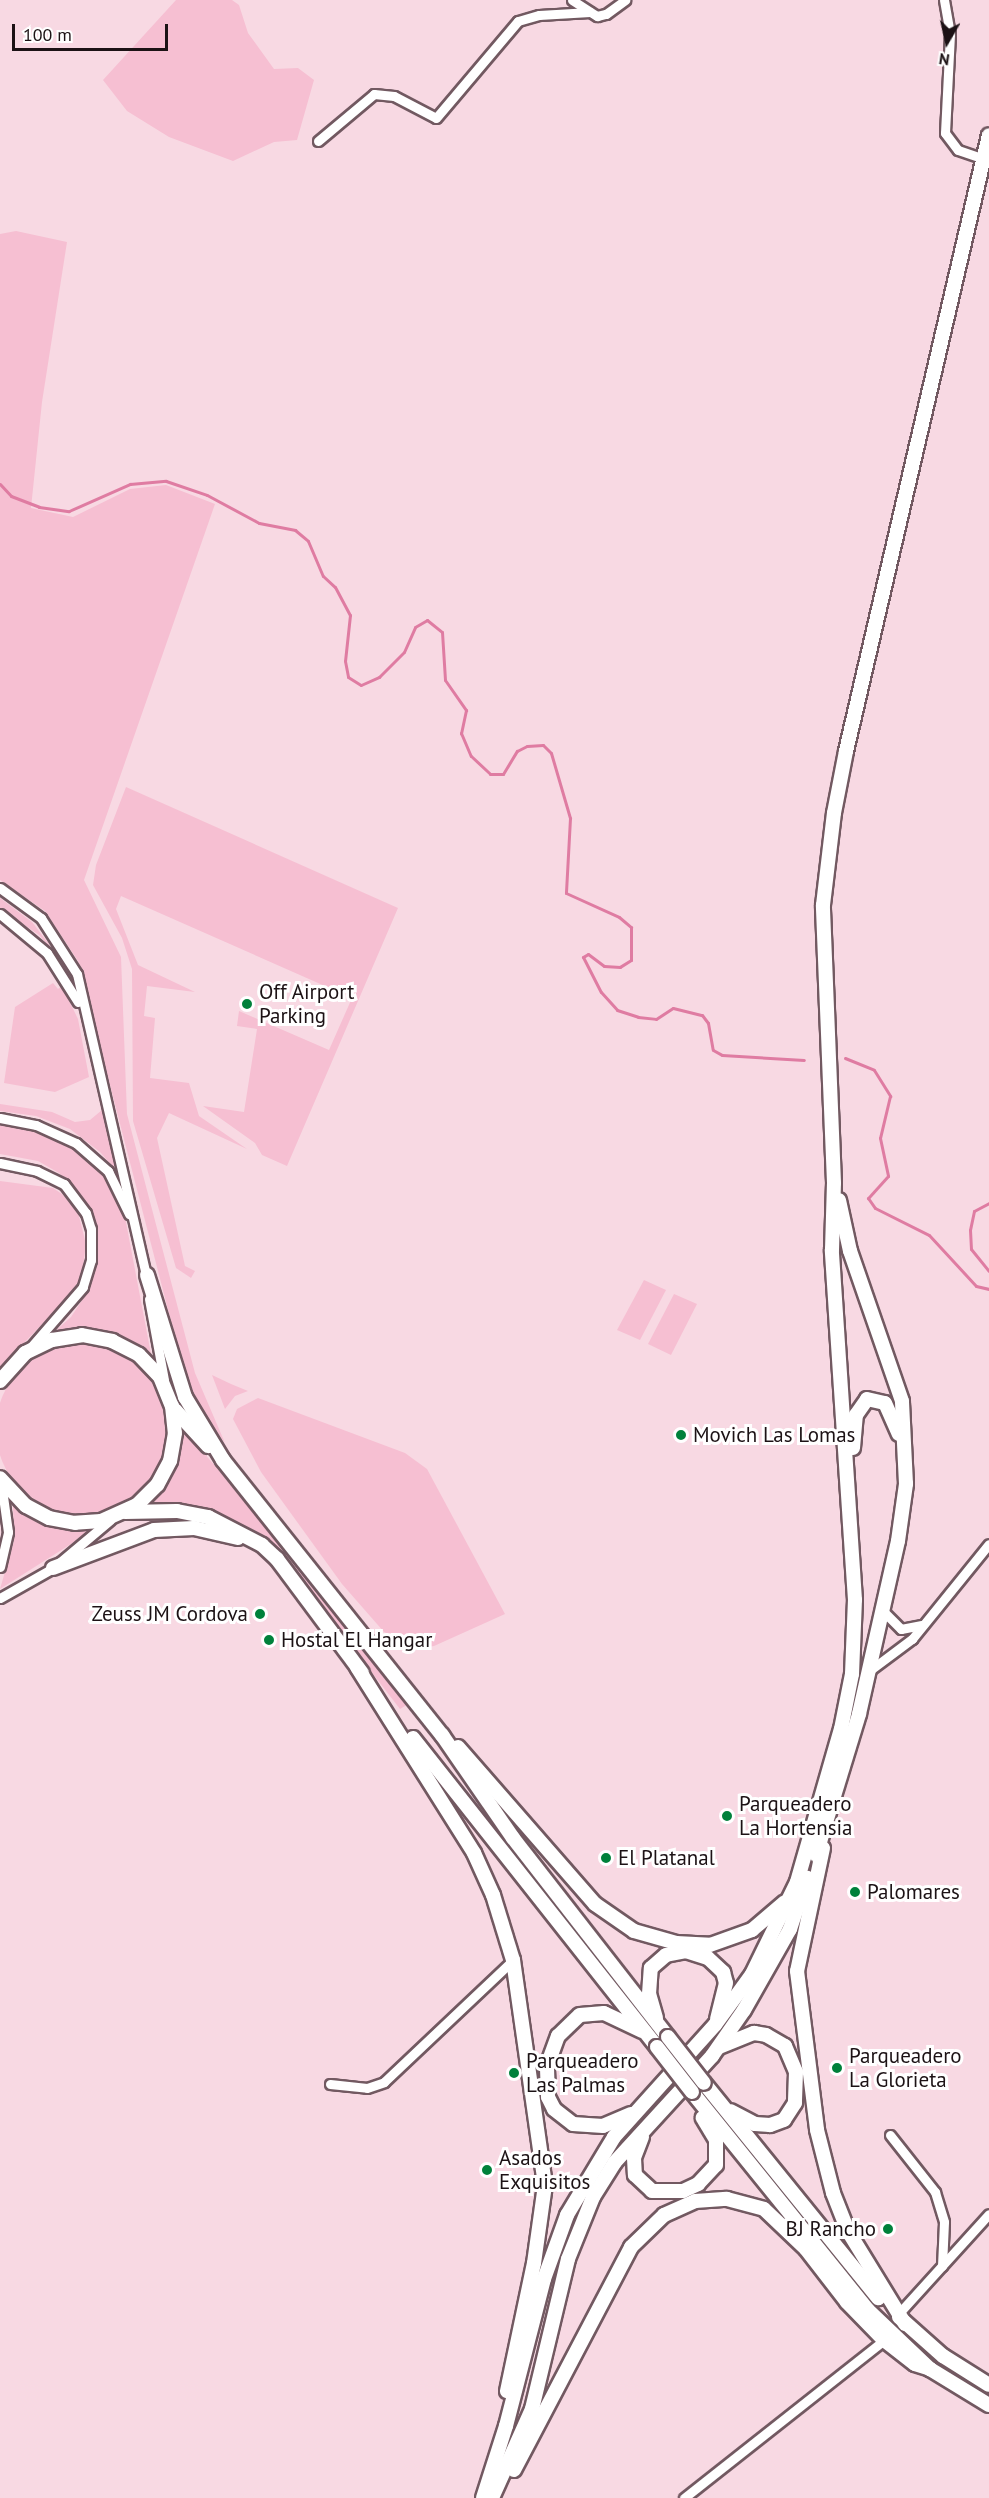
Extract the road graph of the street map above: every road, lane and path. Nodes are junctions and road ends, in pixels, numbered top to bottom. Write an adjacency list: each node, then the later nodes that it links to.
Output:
1 (572, 0): 4 (street)
2 (625, 0): 4 (street)
3 (944, 0): 7 (street)
4 (590, 12): 6 (street)
5 (989, 135): 7 (main road)
6 (318, 141)
7 (984, 159): 13 (main road)
8 (0, 888): 10 (street)
9 (0, 914): 10 (street)
10 (82, 1010): 14 (street)
11 (0, 1118): 14 (street)
12 (0, 1163): 16 (street)
13 (834, 1183): 21 (main road); 23 (main road)
14 (138, 1235): 15 (street)
15 (147, 1275): 18 (street); 20 (main road)
16 (25, 1353): 17 (main road); 18 (main road)
17 (0, 1381)
18 (167, 1390): 19 (main road)
19 (172, 1406): 20 (main road); 24 (main road)
20 (223, 1460): 34 (main road)
21 (906, 1466): 23 (main road); 30 (main road)
22 (0, 1479): 24 (main road); 27 (street)
23 (848, 1482): 36 (main road)
24 (119, 1515): 26 (main road); 28 (street)
25 (989, 1544): 31 (street)
26 (262, 1545): 28 (main road); 32 (main road)
27 (0, 1567)
28 (54, 1568): 29 (street)
29 (0, 1598)
30 (884, 1612): 31 (street); 33 (main road)
31 (925, 1624): 33 (street)
32 (357, 1667): 37 (main road); 40 (main road)
33 (870, 1671): 35 (main road)
34 (442, 1735): 36 (main road); 38 (main road)
35 (832, 1808): 41 (main road); 50 (main road)
36 (792, 1893): 39 (main road)
37 (513, 1960): 42 (street); 55 (main road)
38 (657, 2023): 39 (main road); 44 (main road, bridge)
39 (715, 2025): 45 (main road)
40 (645, 2033): 43 (main road, bridge); 45 (main road)
41 (717, 2048): 44 (main road); 46 (main road)
42 (330, 2084)
43 (692, 2092): 46 (main road); 52 (main road)
44 (723, 2106): 50 (main road)
45 (633, 2113): 55 (main road)
46 (650, 2121): 56 (main road)
47 (890, 2135): 49 (street)
48 (989, 2214): 49 (street)
49 (942, 2266): 50 (street)
50 (902, 2318): 53 (main road)
51 (884, 2340): 52 (main road); 57 (main road); 58 (street)
52 (930, 2369): 54 (main road)
53 (989, 2385)
54 (989, 2405)
55 (483, 2498)
56 (492, 2498)
57 (498, 2498)
58 (684, 2498)

